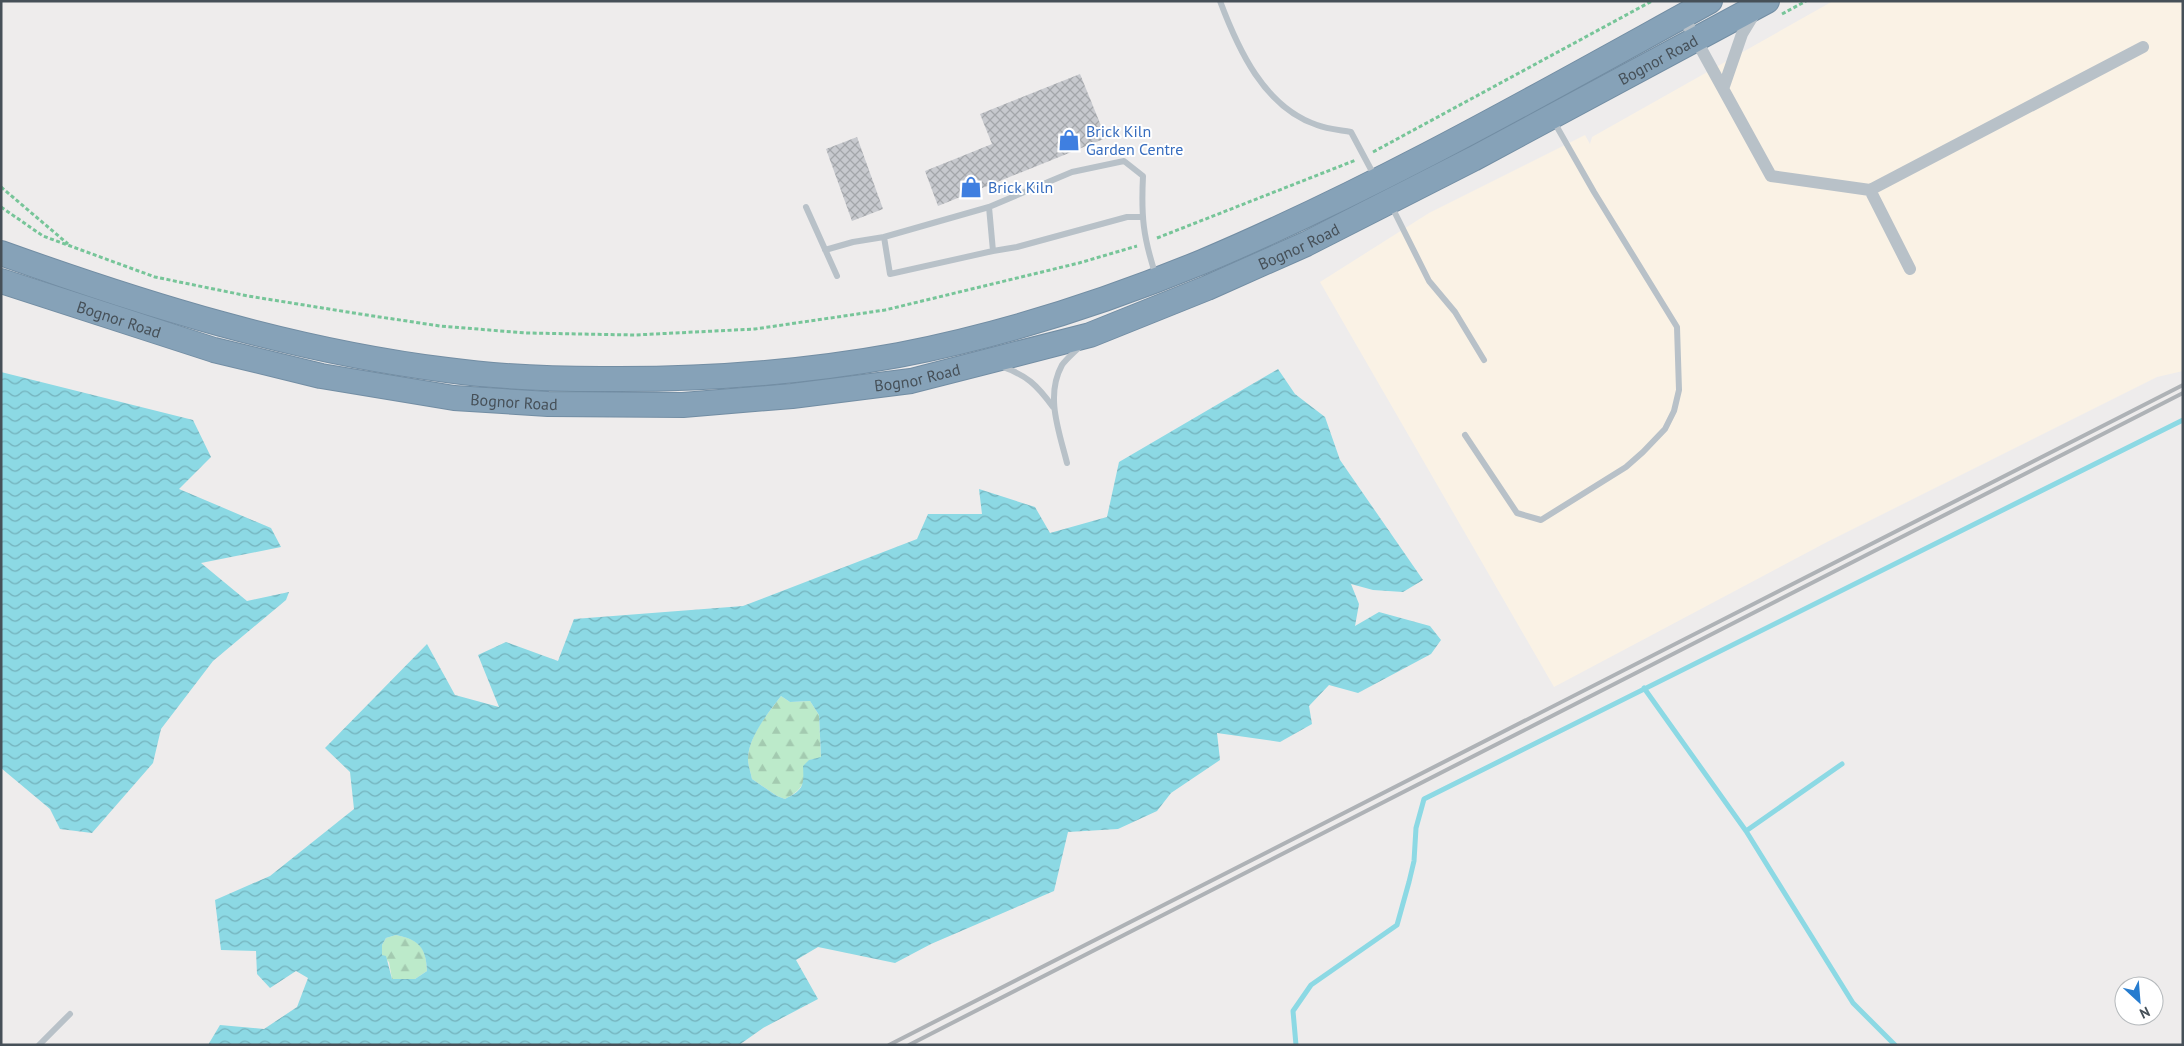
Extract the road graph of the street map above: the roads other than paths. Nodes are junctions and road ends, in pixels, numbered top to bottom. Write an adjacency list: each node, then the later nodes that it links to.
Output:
1 (1220, 1): 9 (lane)
2 (1710, 1): 4 (highway, Bognor Road)
3 (1767, 8): 5 (highway, Bognor Road); 7 (street)
4 (1683, 16): 5 (street); 9 (highway, Bognor Road)
5 (1696, 40): 7 (street); 8 (highway, Bognor Road)
6 (2143, 47): 10 (street)
7 (1723, 89): 10 (street)
8 (1552, 117): 11 (highway, Bognor Road); 27 (lane)
9 (1376, 180): 21 (highway, Bognor Road)
10 (1870, 190): 19 (street)
11 (1390, 201): 23 (highway, Bognor Road); 24 (lane)
12 (806, 207): 16 (lane)
13 (989, 207): 14 (lane); 15 (lane); 17 (lane)
14 (1142, 217): 17 (lane); 21 (lane)
15 (884, 237): 16 (lane); 17 (lane)
16 (825, 250): 20 (lane)
17 (993, 251)
18 (1, 253): 21 (highway, Bognor Road)
19 (1910, 269)
20 (837, 276)
21 (1157, 279)
22 (1, 281): 25 (highway, Bognor Road)
23 (1090, 335): 25 (highway, Bognor Road); 26 (lane)
24 (1484, 360)
25 (988, 362): 26 (lane)
26 (1053, 406): 28 (lane)
27 (1465, 435)
28 (1067, 463)
29 (70, 1014): 30 (lane)
30 (39, 1045)

